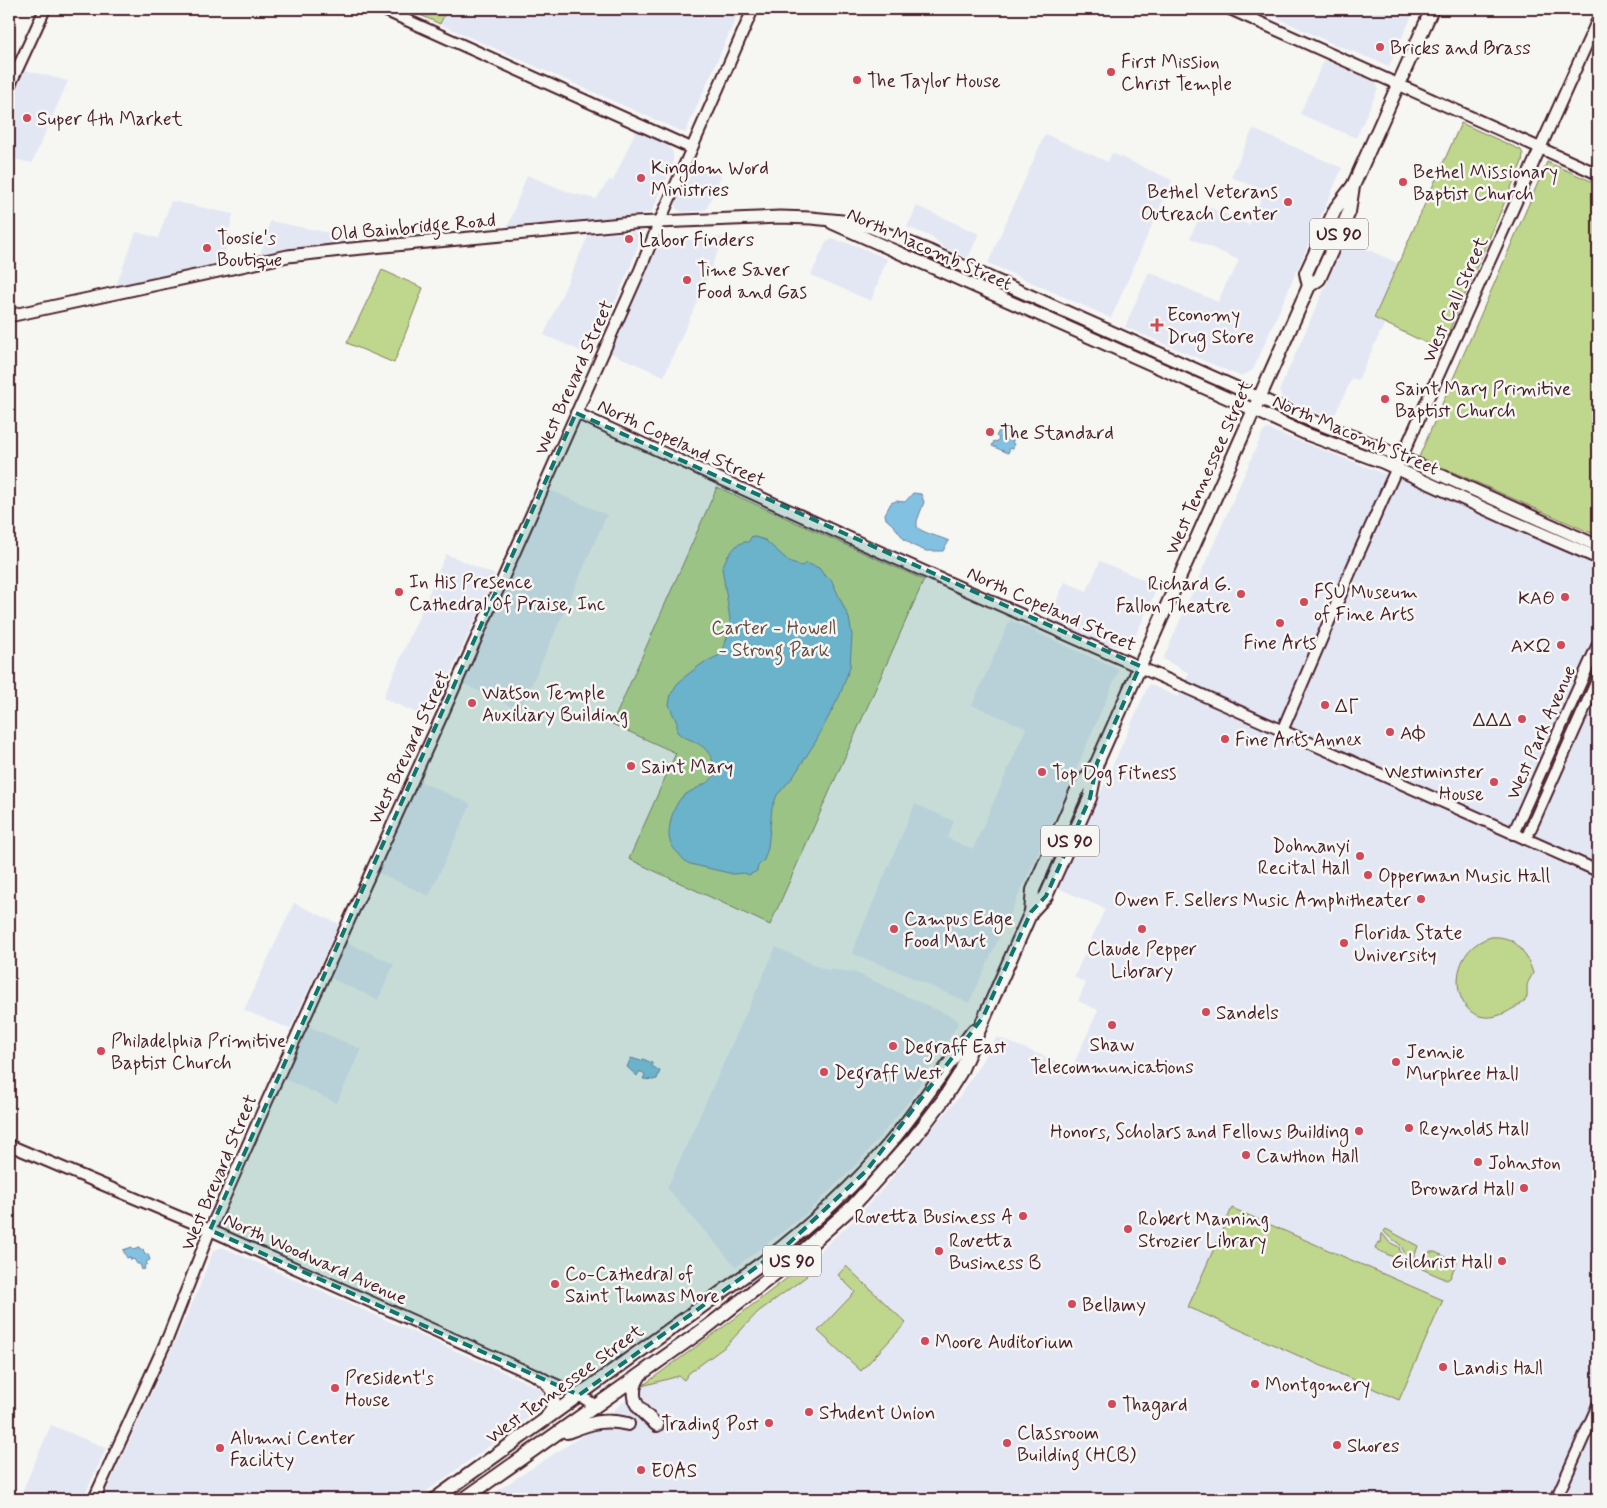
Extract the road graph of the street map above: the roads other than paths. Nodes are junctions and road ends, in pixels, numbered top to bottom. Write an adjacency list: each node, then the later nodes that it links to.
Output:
1 (44, 9): 8 (street)
2 (382, 9): 9 (street)
3 (752, 9): 9 (street, West Brevard Street)
4 (1230, 9): 7 (street)
5 (1432, 9): 7 (main road, West Tennessee Street / US 90)
6 (1598, 19): 10 (street, West Call Street)
7 (1398, 84): 10 (street); 15 (main road, West Tennessee Street / US 90)
8 (9, 88)
9 (691, 148): 13 (street, West Brevard Street)
10 (1541, 148): 11 (street); 18 (street, West Call Street)
11 (1598, 174)
12 (826, 220): 13 (main road, Old Bainbridge Road); 15 (main road, North Macomb Street); 16 (main road, North Macomb Street)
13 (658, 223): 14 (main road, Old Bainbridge Road); 17 (street, West Brevard Street)
14 (9, 316)
15 (1260, 398): 16 (main road, West Tennessee Street / US 90); 18 (main road, North Macomb Street)
16 (1254, 410): 18 (main road, North Macomb Street); 22 (main road, West Tennessee Street / US 90)
17 (576, 413): 22 (street, North Copeland Street); 32 (street, West Brevard Street)
18 (1399, 464): 19 (main road, North Macomb Street); 20 (main road, North Macomb Street); 24 (street, West Call Street)
19 (1598, 546)
20 (1598, 558)
21 (1598, 644): 25 (street, West Park Avenue)
22 (1140, 666): 24 (street, North Copeland Street); 30 (main road, West Tennessee Street / US 90)
23 (1598, 678): 26 (street, West Park Avenue)
24 (1282, 731): 27 (street, North Copeland Street)
25 (1534, 788): 26 (street); 27 (street, West Park Avenue)
26 (1546, 794): 28 (street, West Park Avenue)
27 (1513, 834): 28 (street, North Copeland Street)
28 (1526, 839): 29 (street, North Copeland Street)
29 (1598, 871)
30 (983, 1017): 33 (main road, West Tennessee Street / US 90); 35 (main road, West Tennessee Street / US 90)
31 (9, 1145): 32 (street, North Woodward Avenue)
32 (210, 1230): 34 (street, North Woodward Avenue); 42 (street, West Brevard Street)
33 (642, 1373): 36 (main road, West Tennessee Street / US 90); 40 (main road)
34 (539, 1377): 35 (street, North Woodward Avenue); 38 (main road)
35 (579, 1395): 36 (street, North Woodward Avenue); 38 (main road, West Tennessee Street / US 90)
36 (599, 1403): 41 (main road, West Tennessee Street / US 90)
37 (1598, 1404): 45 (street)
38 (543, 1421): 43 (main road, West Tennessee Street / US 90)
39 (628, 1424): 41 (main road)
40 (657, 1424)
41 (549, 1439): 44 (main road, West Tennessee Street / US 90)
42 (94, 1499)
43 (435, 1499)
44 (464, 1499)
45 (1556, 1499)

